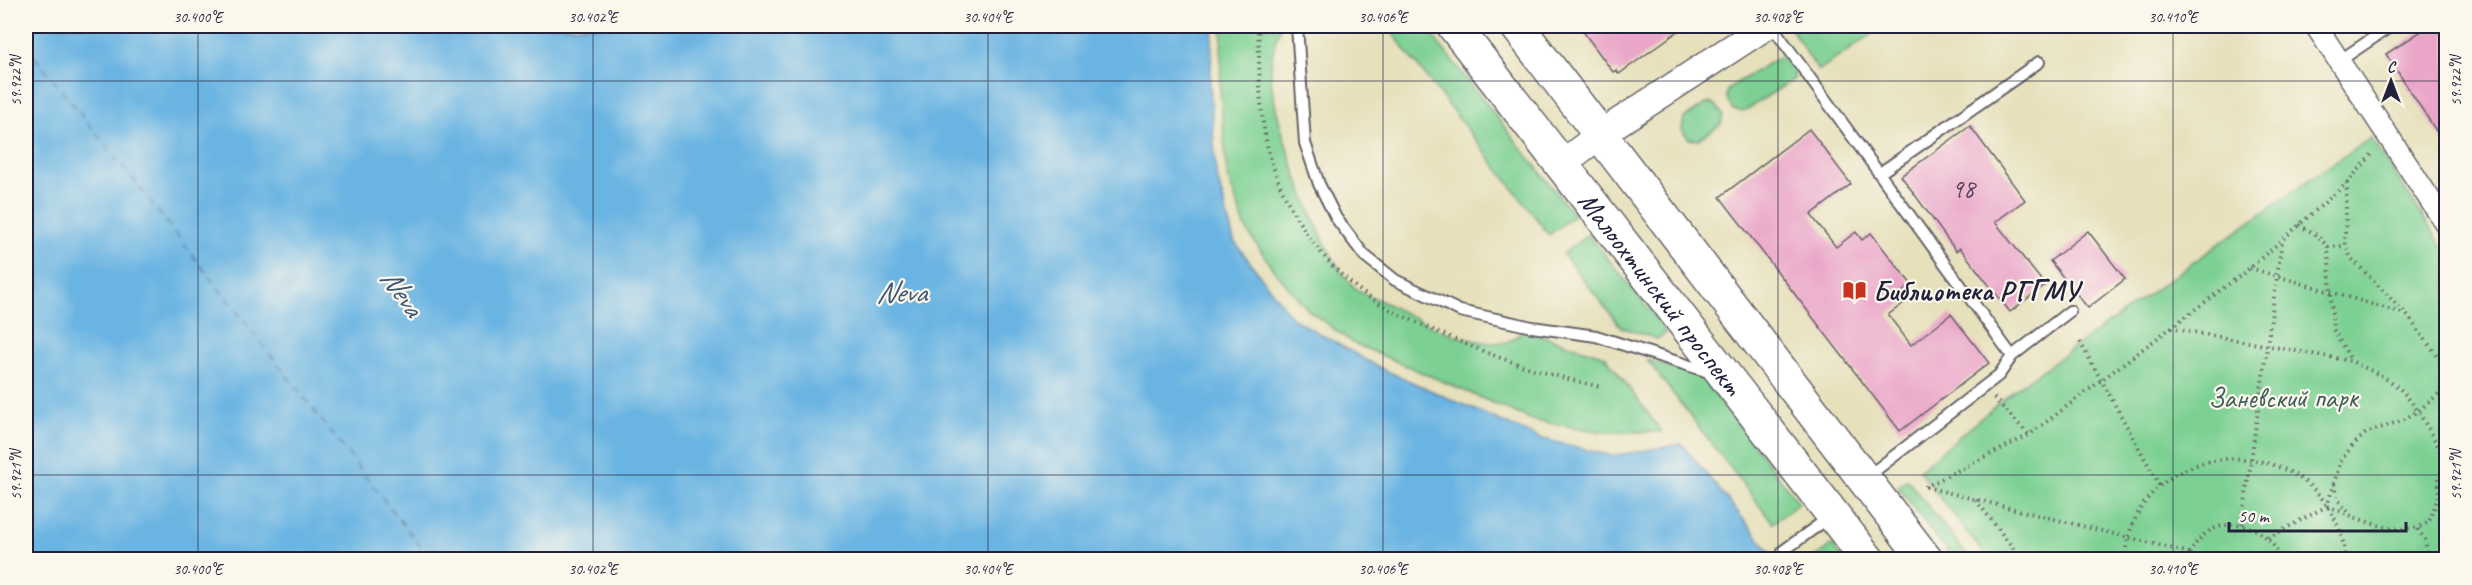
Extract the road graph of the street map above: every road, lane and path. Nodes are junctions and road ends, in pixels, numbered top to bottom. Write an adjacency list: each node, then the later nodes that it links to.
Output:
1 (1297, 26): 31 (lane)
2 (1454, 26): 12 (main road, Малоохтинский проспект)
3 (1517, 26): 10 (main road, Малоохтинский проспект)
4 (1766, 26): 10 (street)
5 (1772, 26): 13 (lane)
6 (2316, 26): 9 (street)
7 (2391, 26): 9 (lane)
8 (2039, 62): 13 (lane)
9 (2339, 62): 15 (street)
10 (1602, 134): 12 (street); 40 (main road, Малоохтинский проспект)
11 (2365, 162): 14 (path)
12 (1562, 164): 31 (main road, Малоохтинский проспект)
13 (1880, 173): 28 (lane)
14 (2348, 183): 16 (path); 18 (path)
15 (2446, 224)
16 (2299, 225): 17 (path); 19 (path)
17 (2282, 240): 20 (path); 21 (path)
18 (2346, 246): 19 (path); 24 (path)
19 (2328, 247): 22 (path)
20 (2250, 268): 21 (path); 25 (path)
21 (2277, 276): 22 (path); 27 (path)
22 (2332, 293): 24 (path); 29 (path)
23 (2070, 310): 28 (lane)
24 (2406, 314): 30 (path)
25 (2170, 327): 27 (path); 32 (path)
26 (2080, 342): 32 (path)
27 (2267, 346): 29 (path); 37 (path)
28 (2012, 356): 33 (lane)
29 (2351, 361): 35 (path)
30 (2446, 368)
31 (1726, 377): 45 (main road, Малоохтинский проспект)
32 (2100, 380): 36 (path); 42 (path)
33 (1983, 387): 36 (path); 40 (lane)
34 (2446, 388): 35 (path)
35 (2418, 411): 38 (path); 41 (path)
36 (2029, 435): 43 (path)
37 (2253, 458): 42 (path); 44 (path); 47 (path)
38 (2446, 462)
39 (2446, 473): 48 (path)
40 (1864, 479): 54 (main road, Малоохтинский проспект)
41 (2333, 481): 44 (path); 46 (path)
42 (2160, 486): 49 (path)
43 (1975, 500): 49 (path); 55 (path)
44 (2327, 506): 46 (path); 50 (path); 59 (path)
45 (1833, 514): 51 (lane); 53 (main road, Малоохтинский проспект)
46 (2352, 516): 48 (path)
47 (2242, 524): 50 (path); 52 (path)
48 (2418, 529): 60 (path)
49 (2128, 537): 52 (path); 56 (path)
50 (2268, 538): 58 (path)
51 (1783, 551)
52 (2190, 553): 57 (path)
53 (1868, 560)
54 (1926, 560)
55 (2022, 560)
56 (2125, 560)
57 (2188, 560)
58 (2280, 560)
59 (2346, 560)
60 (2429, 560)

